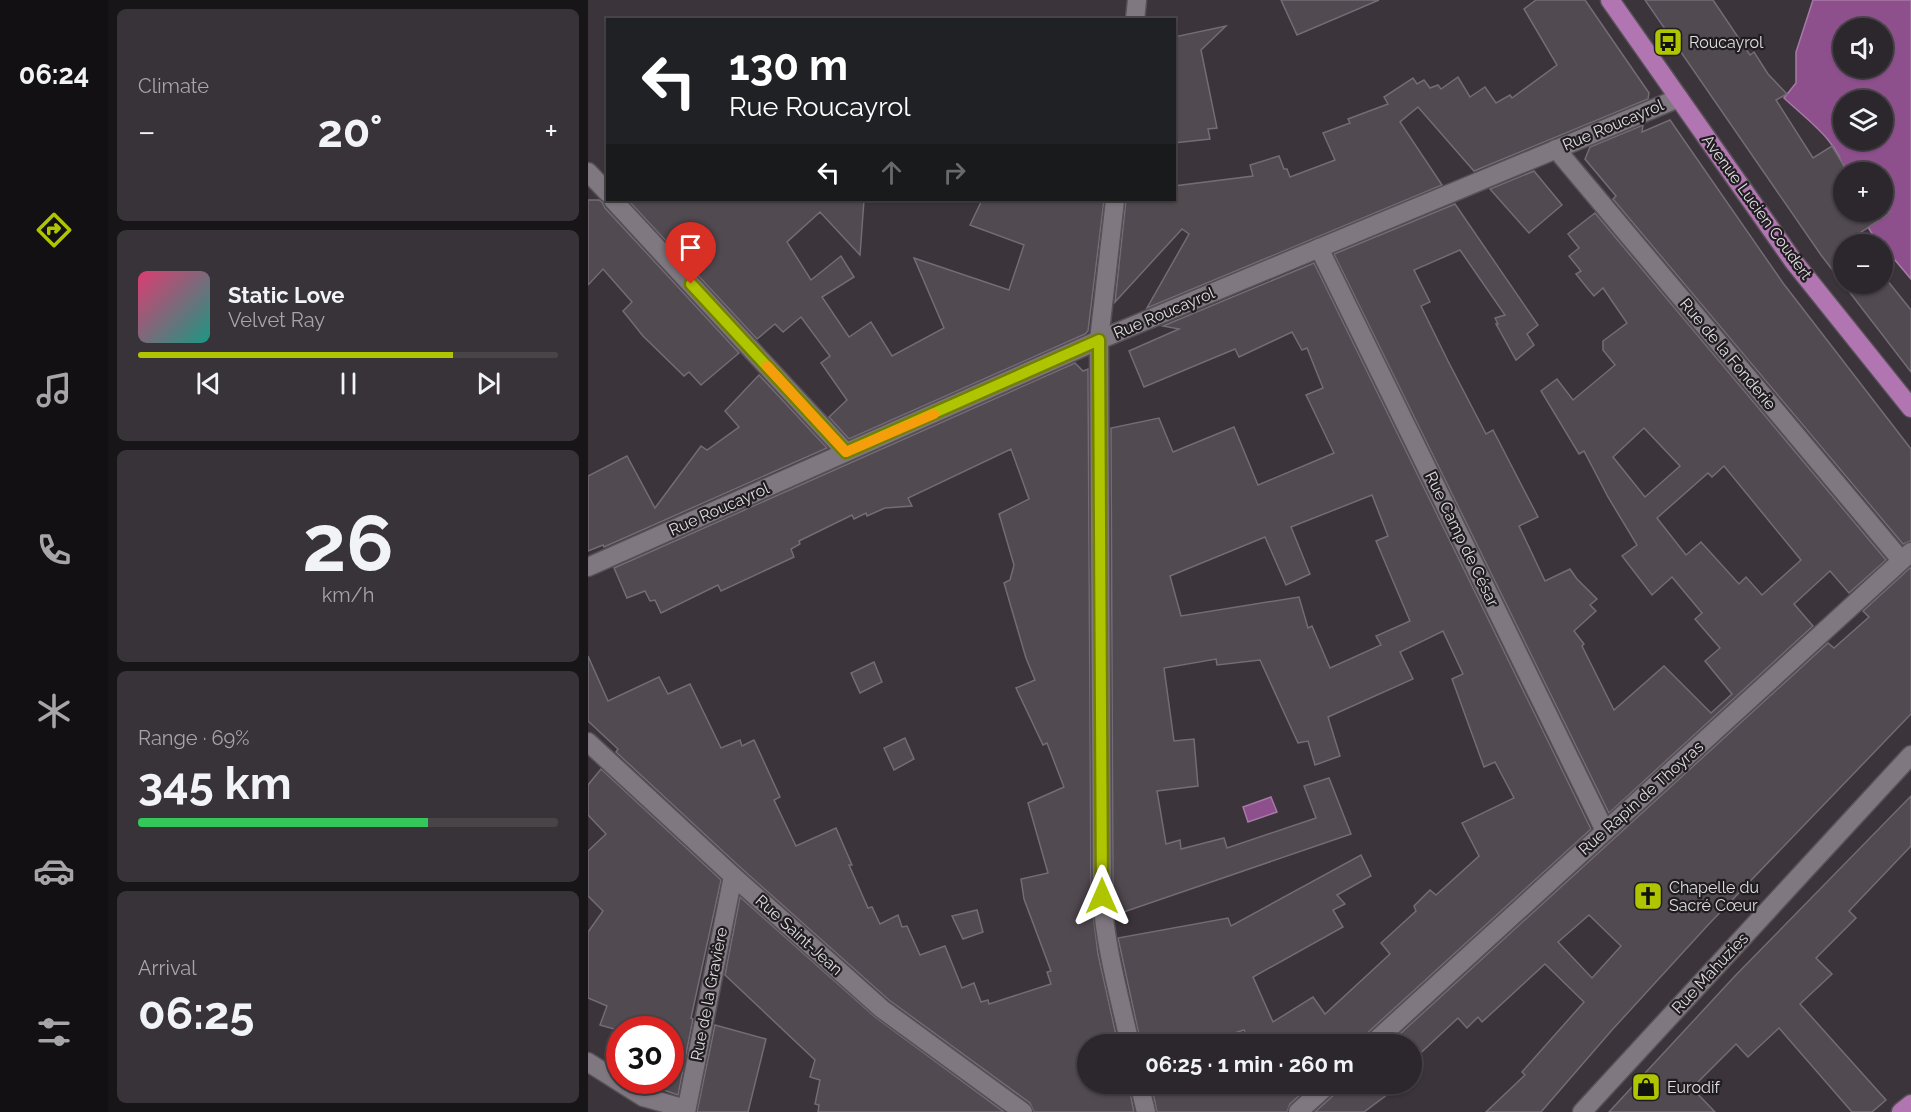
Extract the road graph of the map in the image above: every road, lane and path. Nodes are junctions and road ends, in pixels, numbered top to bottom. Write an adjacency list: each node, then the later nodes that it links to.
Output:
1 (1137, 0): 3 (street)
2 (1610, 0): 4 (main road, Avenue Lucien Coudert)
3 (1134, 18)
4 (1679, 98): 5 (street, Rue Roucayrol); 12 (main road, Avenue Lucien Coudert)
5 (1556, 149): 10 (street, Rue Roucayrol); 14 (street, Rue de la Fonderie)
6 (588, 172): 7 (street)
7 (606, 191)
8 (614, 201): 13 (street)
9 (1115, 201): 11 (street)
10 (1319, 248): 11 (street, Rue Roucayrol); 18 (street, Rue Camp de César)
11 (1099, 340): 13 (street, Rue Roucayrol); 20 (street)
12 (1911, 408)
13 (846, 452): 15 (street, Rue Roucayrol)
14 (1906, 556): 18 (street, Rue Rapin de Thoyras)
15 (588, 567)
16 (588, 742): 19 (street, Rue Saint-Jean)
17 (1911, 755): 30 (street, Rue Mahuzies)
18 (1605, 831): 21 (street, Rue Rapin de Thoyras)
19 (733, 876): 26 (street, Rue de la Gravière); 27 (street, Rue Saint-Jean)
20 (1128, 1034)
21 (1383, 1034)
22 (588, 1062): 26 (street)
23 (1142, 1094): 28 (street)
24 (1317, 1094): 29 (street)
25 (1911, 1104): 31 (main road)
26 (686, 1110)
27 (1023, 1112)
28 (1146, 1112)
29 (1298, 1112)
30 (1582, 1112)
31 (1901, 1112)

